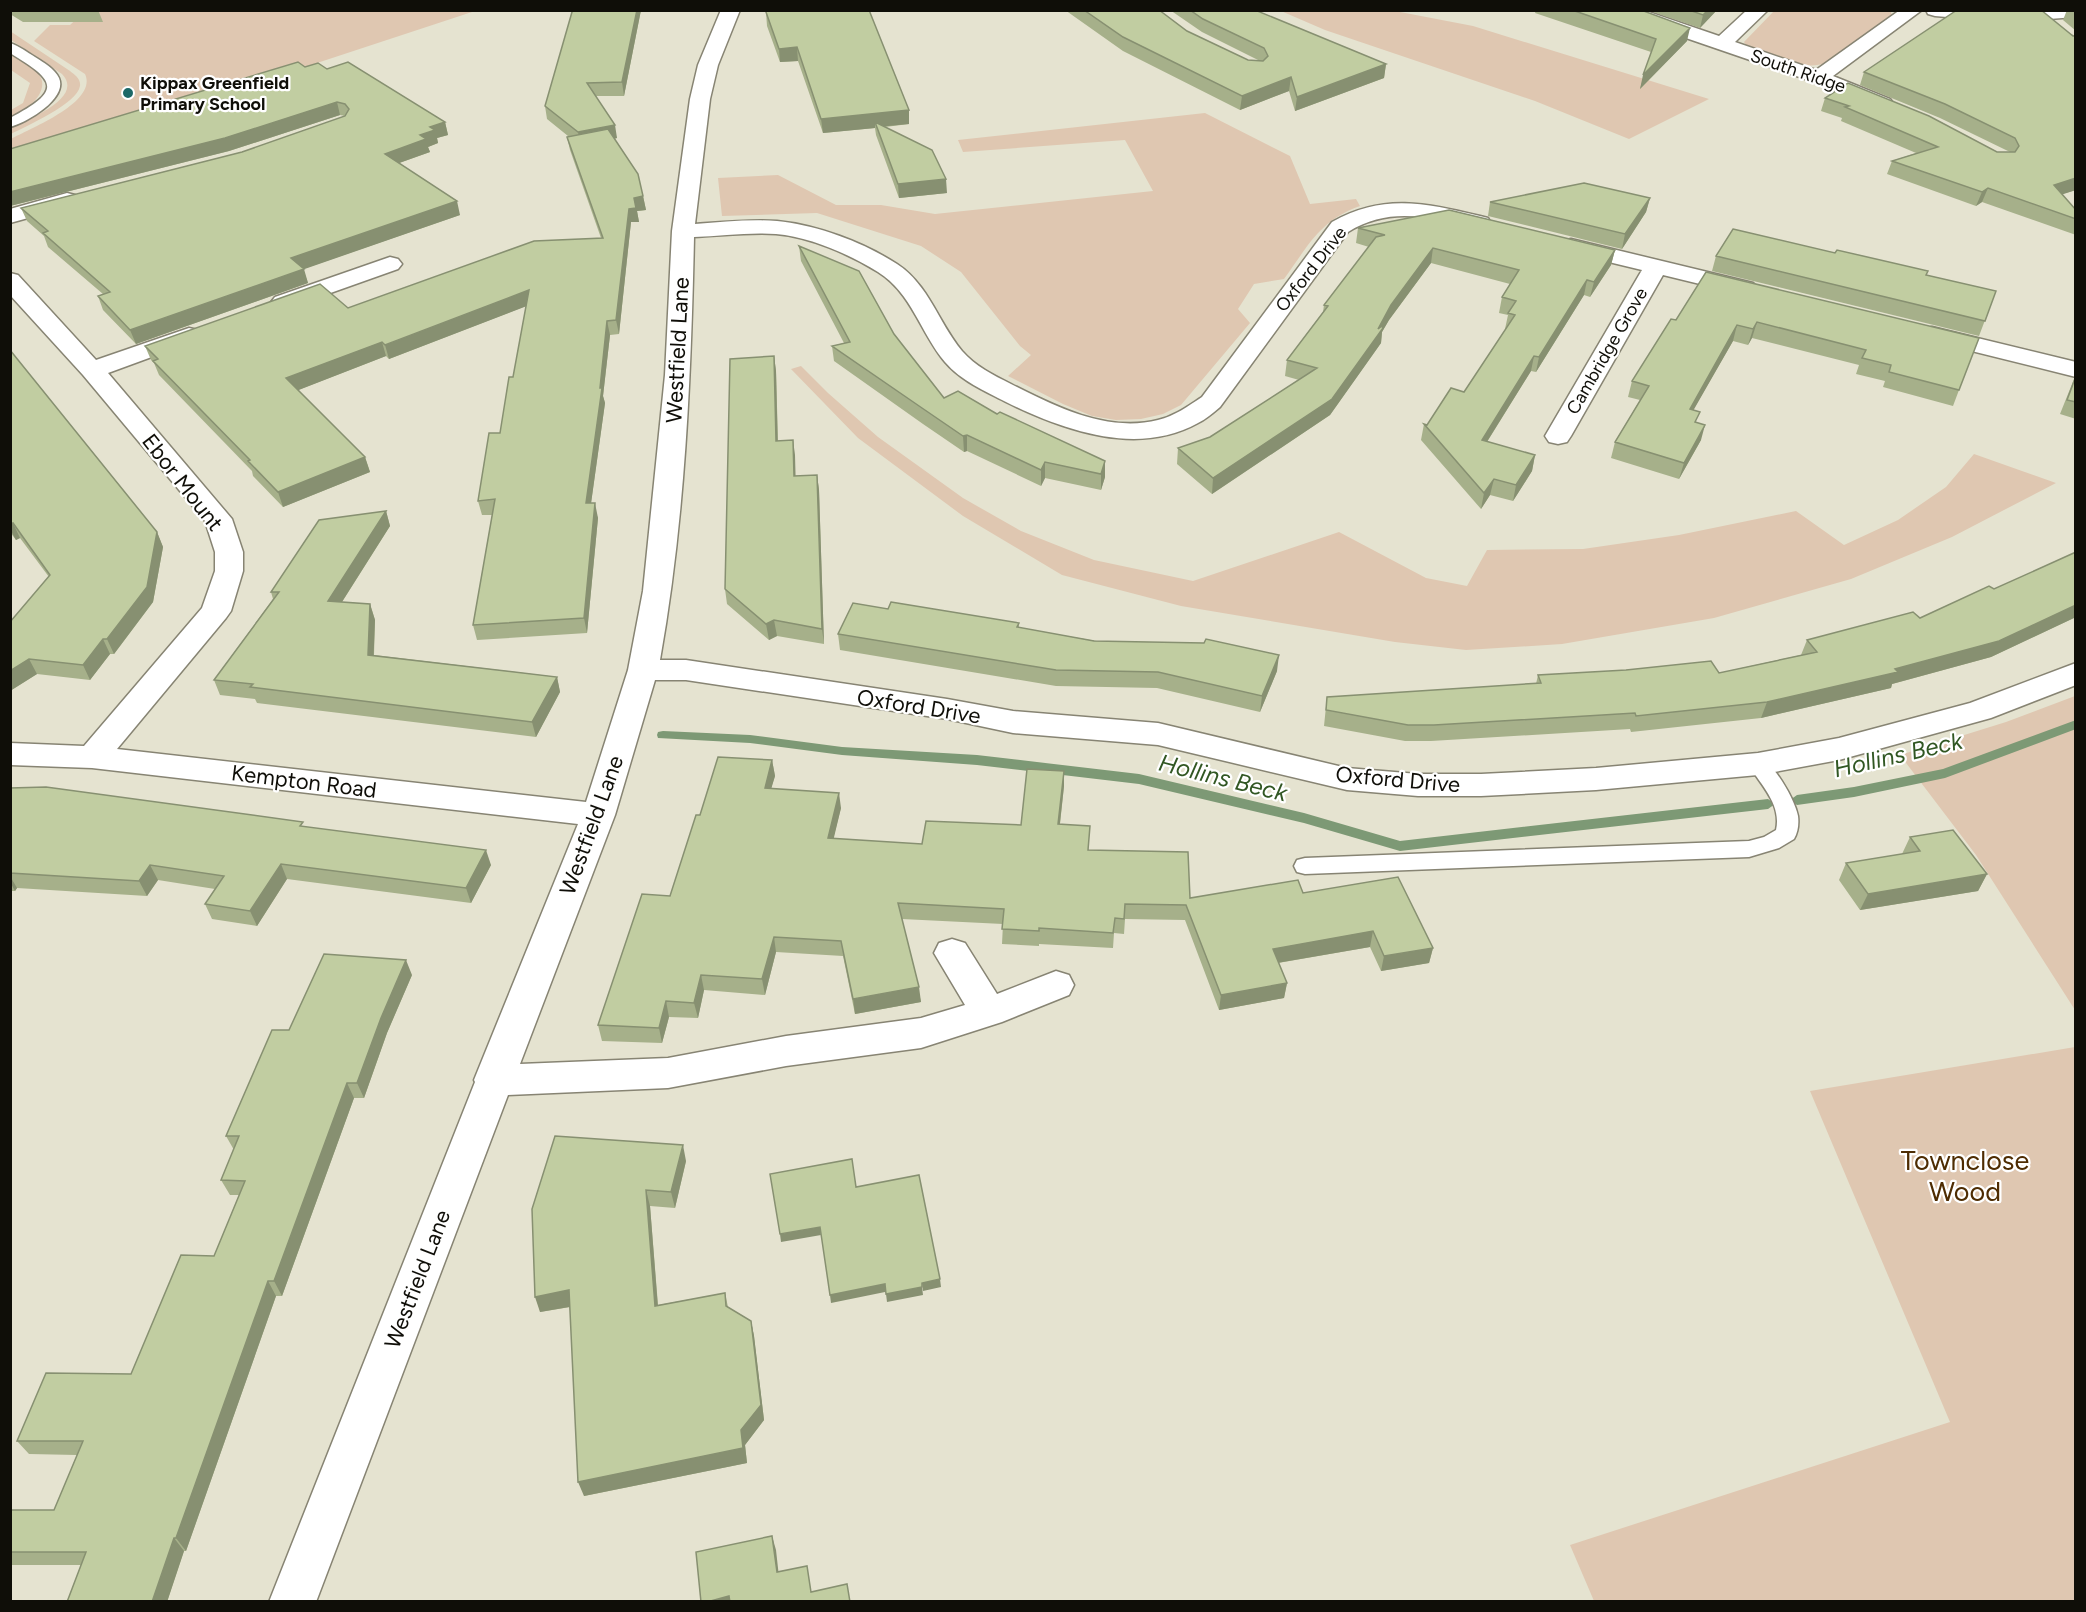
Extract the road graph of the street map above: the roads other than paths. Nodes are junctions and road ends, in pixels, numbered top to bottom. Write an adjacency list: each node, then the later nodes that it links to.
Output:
1 (731, 10): 17 (street, Westfield Lane)
2 (1623, 10): 9 (street, South Ridge)
3 (1759, 10): 9 (street)
4 (1913, 10): 11 (street)
5 (1935, 10): 7 (street)
6 (2076, 11): 7 (street)
7 (2042, 15): 8 (street)
8 (2059, 29)
9 (1722, 44): 11 (street, South Ridge)
10 (10, 47): 13 (lane)
11 (1818, 77): 12 (street, South Ridge)
12 (1903, 111)
13 (10, 123)
14 (91, 194): 15 (street)
15 (10, 216)
16 (1497, 227): 17 (street, Oxford Drive)
17 (683, 231): 29 (street, Westfield Lane)
18 (1553, 241): 20 (street)
19 (390, 264): 23 (street)
20 (1656, 267): 22 (street); 28 (street, Cambridge Grove)
21 (10, 280): 26 (street, Ebor Mount)
22 (1766, 294)
23 (258, 311)
24 (213, 327): 26 (street)
25 (1915, 330): 27 (street)
26 (92, 370): 32 (street, Ebor Mount)
27 (2076, 370)
28 (1558, 436)
29 (643, 670): 33 (street, Oxford Drive); 34 (street, Westfield Lane)
30 (2076, 674): 33 (street, Oxford Drive)
31 (10, 753): 32 (street, Kempton Road)
32 (92, 757): 34 (street, Kempton Road)
33 (1758, 764): 35 (lane)
34 (598, 815): 39 (street, Westfield Lane)
35 (1305, 866)
36 (952, 953): 38 (street)
37 (1056, 985): 38 (street)
38 (988, 1012): 39 (street)
39 (493, 1080): 40 (street, Westfield Lane)
40 (292, 1602)

